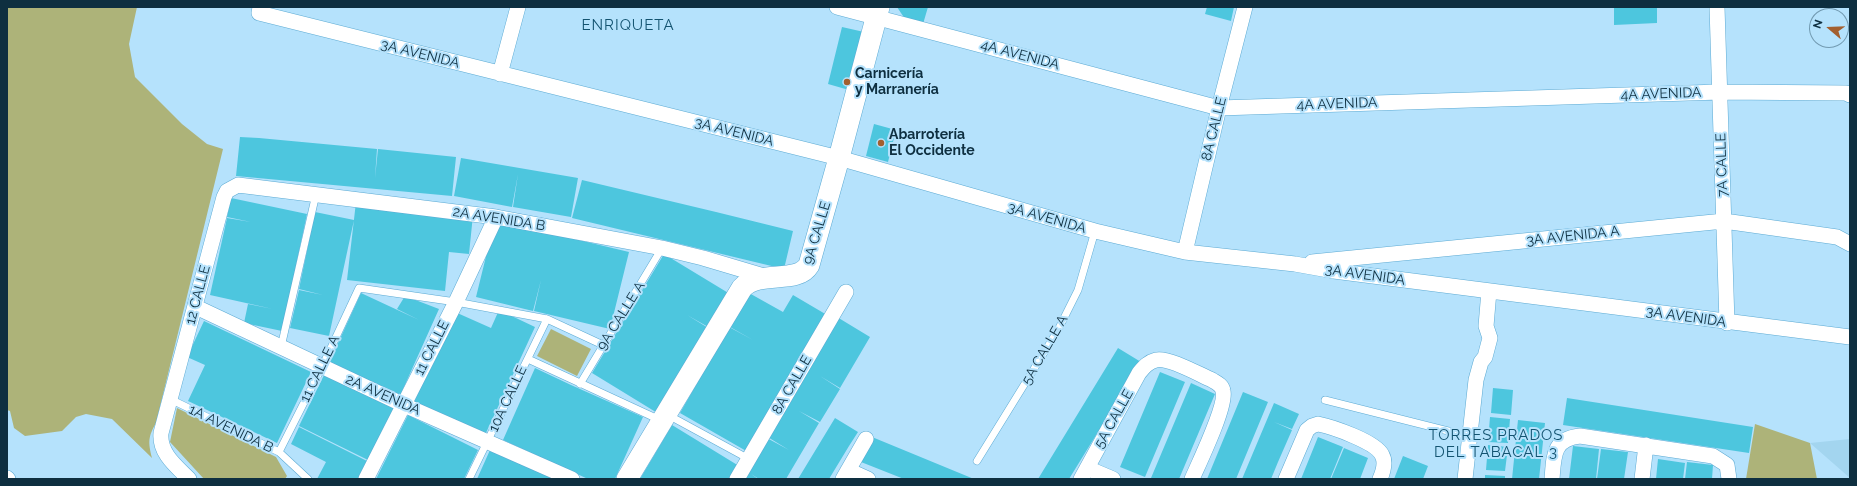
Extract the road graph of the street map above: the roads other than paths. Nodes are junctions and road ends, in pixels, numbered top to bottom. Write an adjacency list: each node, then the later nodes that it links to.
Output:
1 (518, 7): 7 (street)
2 (837, 7): 6 (street, 4A AVENIDA)
3 (1245, 7): 10 (street, 8A CALLE)
4 (1717, 7): 8 (street, 7A CALLE)
5 (260, 10): 7 (street, 3A AVENIDA)
6 (877, 12): 10 (street, 4A AVENIDA); 11 (main road, 9A CALLE)
7 (500, 74): 11 (street, 3A AVENIDA)
8 (1720, 92): 9 (street, 4A AVENIDA); 10 (street, 4A AVENIDA); 15 (street, 7A CALLE)
9 (1850, 95)
10 (1219, 108): 19 (street, 8A CALLE)
11 (839, 158): 16 (street, 3A AVENIDA); 21 (main road, 9A CALLE)
12 (227, 191): 13 (street, 2A AVENIDA B); 25 (street, 12 CALLE)
13 (316, 194): 14 (street, 2A AVENIDA B); 30 (lane)
14 (496, 217): 18 (street, 2A AVENIDA B); 24 (street, 11 CALLE)
15 (1724, 221): 17 (street, 3A AVENIDA A); 20 (street, 3A AVENIDA A); 27 (street, 7A CALLE)
16 (1095, 232): 19 (street, 3A AVENIDA); 44 (lane, 5A CALLE A)
17 (1850, 244)
18 (662, 248): 21 (street, 2A AVENIDA B); 29 (lane, 9A CALLE A)
19 (1185, 252): 20 (street, 3A AVENIDA)
20 (1295, 264): 22 (street, 3A AVENIDA)
21 (768, 277): 37 (main road, 9A CALLE)
22 (1489, 291): 27 (street, 3A AVENIDA); 38 (street)
23 (846, 292): 43 (street, 8A CALLE)
24 (456, 302): 26 (lane); 32 (lane, 11 CALLE A); 36 (street, 11 CALLE)
25 (196, 307): 30 (street, 2A AVENIDA); 34 (street, 12 CALLE)
26 (547, 319): 29 (lane); 31 (lane, 10A CALLE)
27 (1727, 323): 28 (street, 3A AVENIDA)
28 (1850, 337)
29 (603, 345): 33 (lane, 9A CALLE A)
30 (281, 347): 32 (street, 2A AVENIDA)
31 (528, 359): 33 (lane); 40 (lane, 10A CALLE)
32 (322, 367): 36 (street, 2A AVENIDA); 42 (lane, 11 CALLE A)
33 (580, 384): 37 (lane)
34 (170, 399): 42 (lane, 1A AVENIDA B); 47 (street, 12 CALLE)
35 (1325, 400): 38 (lane)
36 (404, 405): 40 (street, 2A AVENIDA); 49 (street, 11 CALLE)
37 (664, 418): 43 (lane); 52 (main road, 9A CALLE)
38 (1468, 436): 59 (street)
39 (866, 438): 46 (street)
40 (488, 442): 50 (lane, 10A CALLE); 51 (street, 2A AVENIDA)
41 (1646, 445): 60 (street); 61 (street); 62 (street)
42 (278, 452): 48 (lane, 1A AVENIDA B)
43 (749, 459): 53 (street, 8A CALLE)
44 (977, 461)
45 (1084, 474): 55 (street); 56 (street, 5A CALLE)
46 (845, 475): 54 (street)
47 (189, 479)
48 (308, 479)
49 (366, 479)
50 (469, 479)
51 (572, 479)
52 (627, 479)
53 (737, 479)
54 (868, 479)
55 (1114, 479)
56 (1192, 479)
57 (1286, 479): 58 (street)
58 (1380, 479)
59 (1465, 479)
60 (1552, 479)
61 (1642, 479)
62 (1729, 479)

